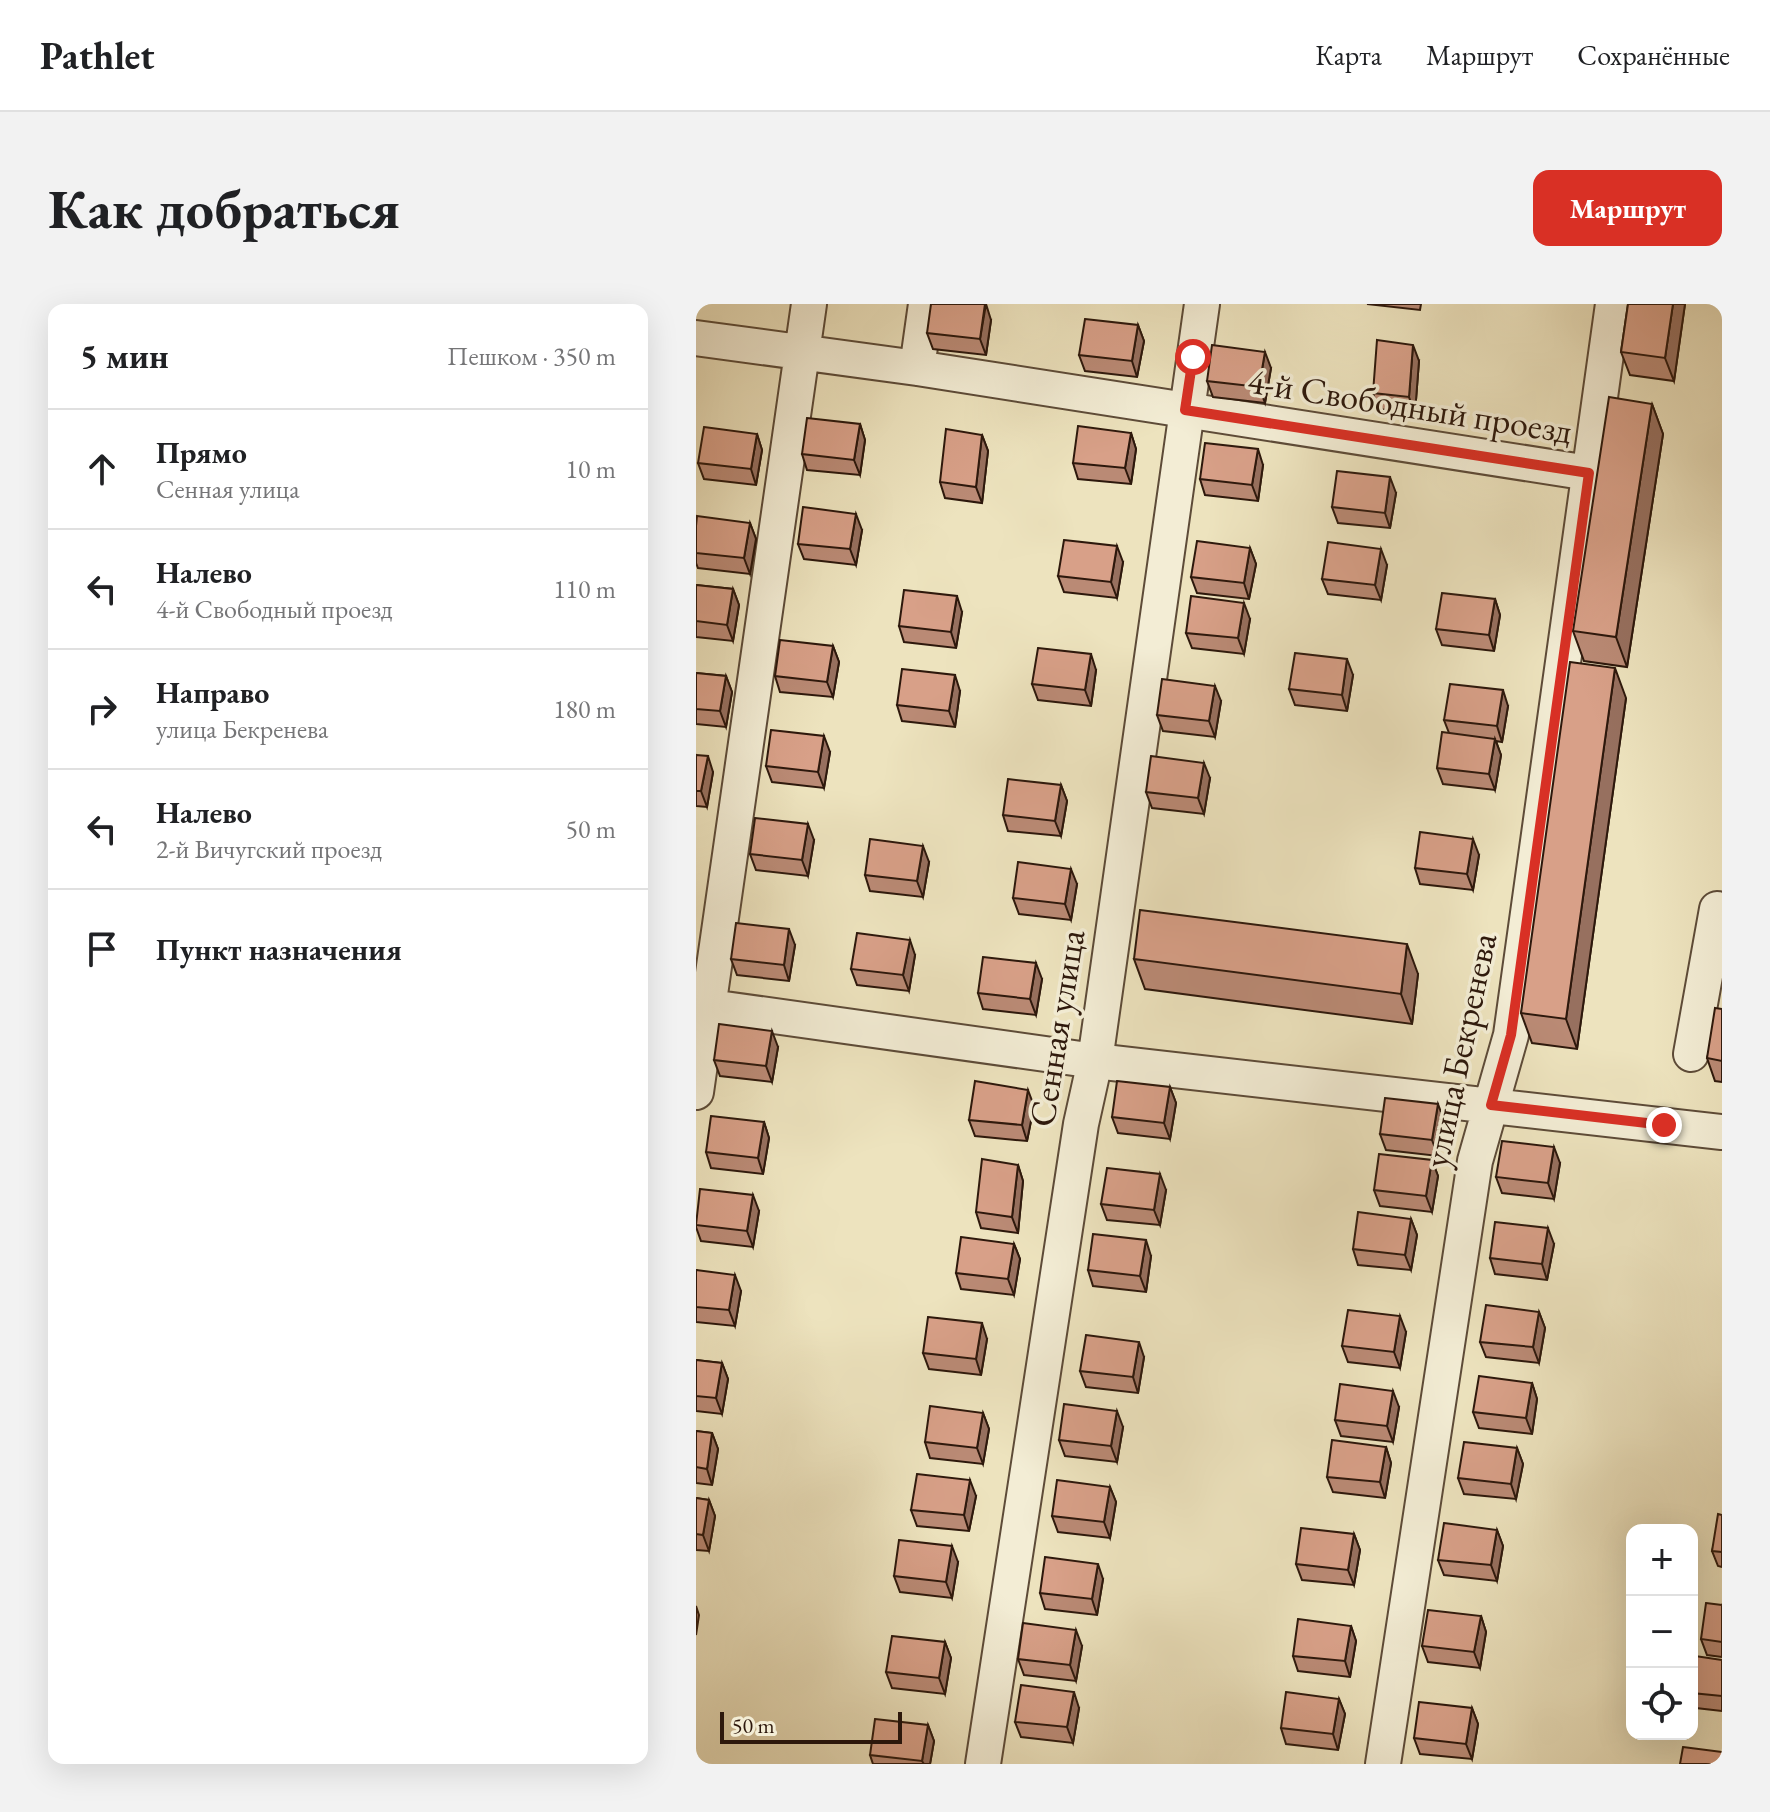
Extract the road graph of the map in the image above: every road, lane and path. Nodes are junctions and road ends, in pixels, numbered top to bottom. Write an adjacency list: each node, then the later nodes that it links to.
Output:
1 (809, 304): 6 (street)
2 (926, 304): 7 (street)
3 (1202, 304): 8 (street, Сенная улица)
4 (1613, 304): 9 (street, улица Бекренева)
5 (696, 338): 6 (street, 4-й Свободный проезд)
6 (802, 354): 7 (street, 4-й Свободный проезд); 11 (street)
7 (917, 368): 8 (street, 4-й Свободный проезд)
8 (1185, 410): 9 (street, 4-й Свободный проезд); 13 (street, Сенная улица)
9 (1589, 473): 15 (street, улица Бекренева)
10 (1722, 910): 12 (street)
11 (702, 1006): 13 (street); 14 (street)
12 (1691, 1054)
13 (1095, 1061): 15 (street); 17 (street, Сенная улица)
14 (696, 1092)
15 (1491, 1105): 16 (street); 18 (street, улица Бекренева)
16 (1722, 1132)
17 (983, 1764)
18 (1383, 1764)

